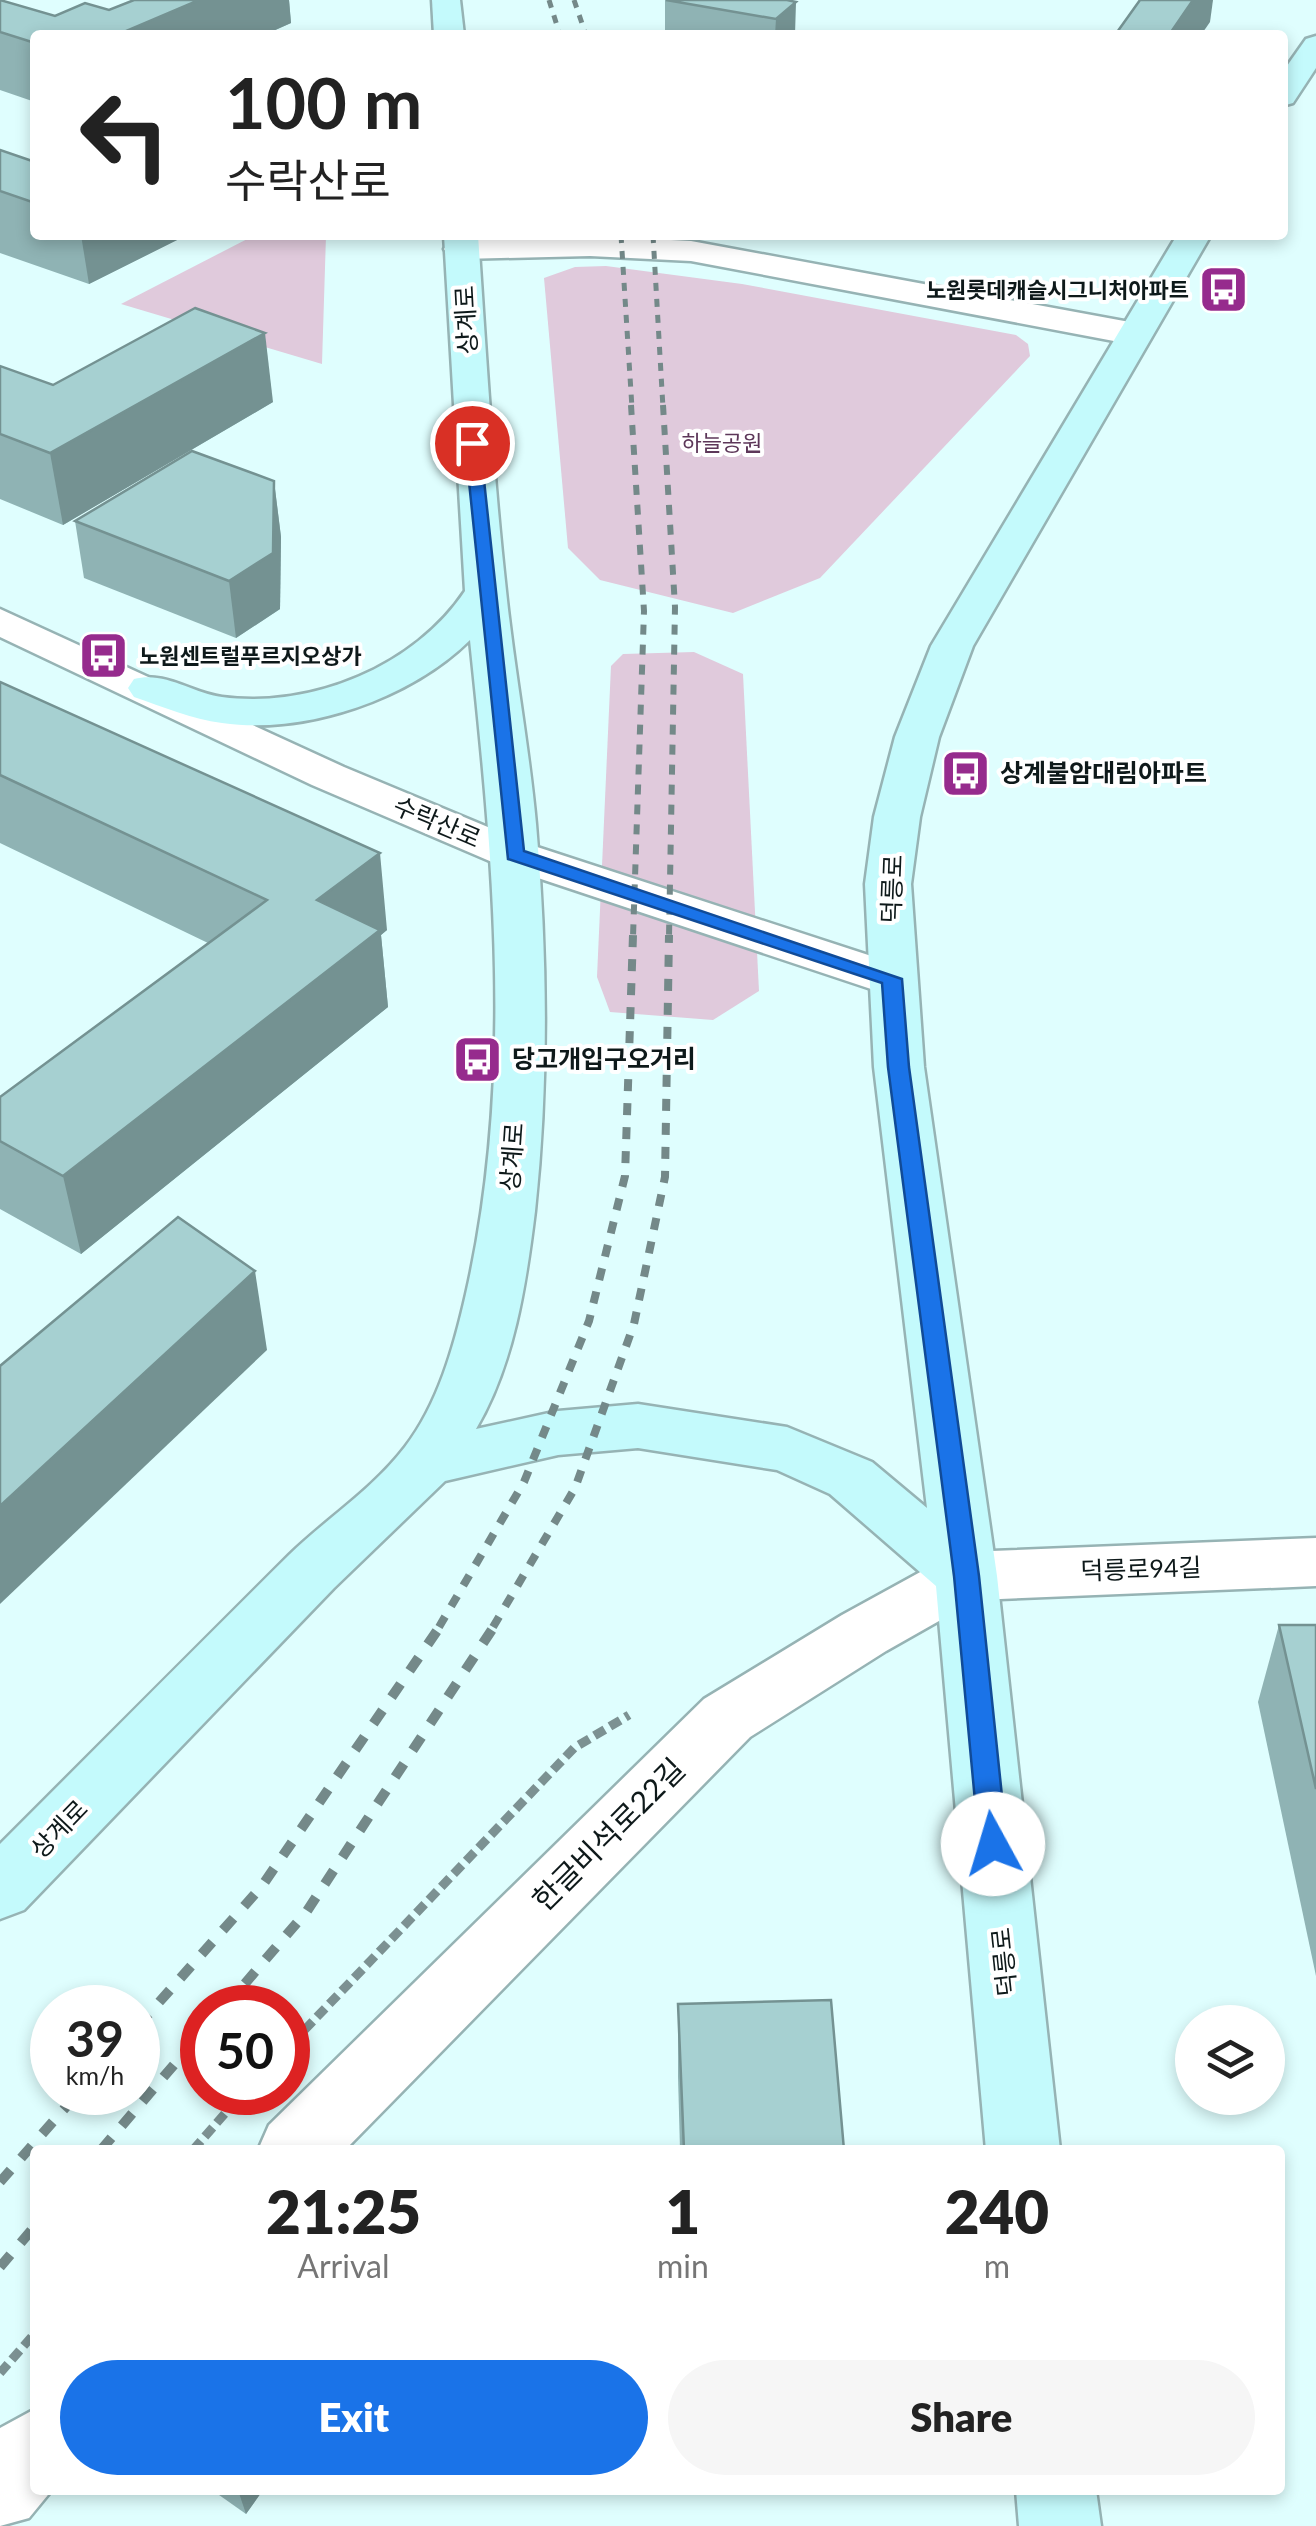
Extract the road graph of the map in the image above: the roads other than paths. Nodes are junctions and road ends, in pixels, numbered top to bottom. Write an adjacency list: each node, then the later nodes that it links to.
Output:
1 (1316, 46): 2 (main road)
2 (1288, 87)
3 (1191, 240): 5 (main road, 덕릉로)
4 (461, 242): 5 (street); 6 (main road, 상계로)
5 (1135, 334): 10 (main road, 덕릉로)
6 (486, 592): 8 (main road); 9 (main road, 상계로)
7 (1, 622): 8 (street, 수락산로)
8 (148, 688): 9 (street, 수락산로)
9 (515, 855): 10 (street, 수락산로); 11 (main road, 상계로)
10 (892, 979): 13 (main road, 덕릉로)
11 (426, 1462): 13 (main road); 14 (main road, 상계로)
12 (1316, 1562): 13 (street, 덕릉로94길)
13 (966, 1576): 15 (street, 한글비석로22길); 16 (main road, 덕릉로)
14 (0, 1889)
15 (300, 2145)
16 (1023, 2145)
17 (30, 2455): 18 (street)
18 (0, 2489)
19 (1057, 2495): 20 (main road)
20 (1060, 2526)

